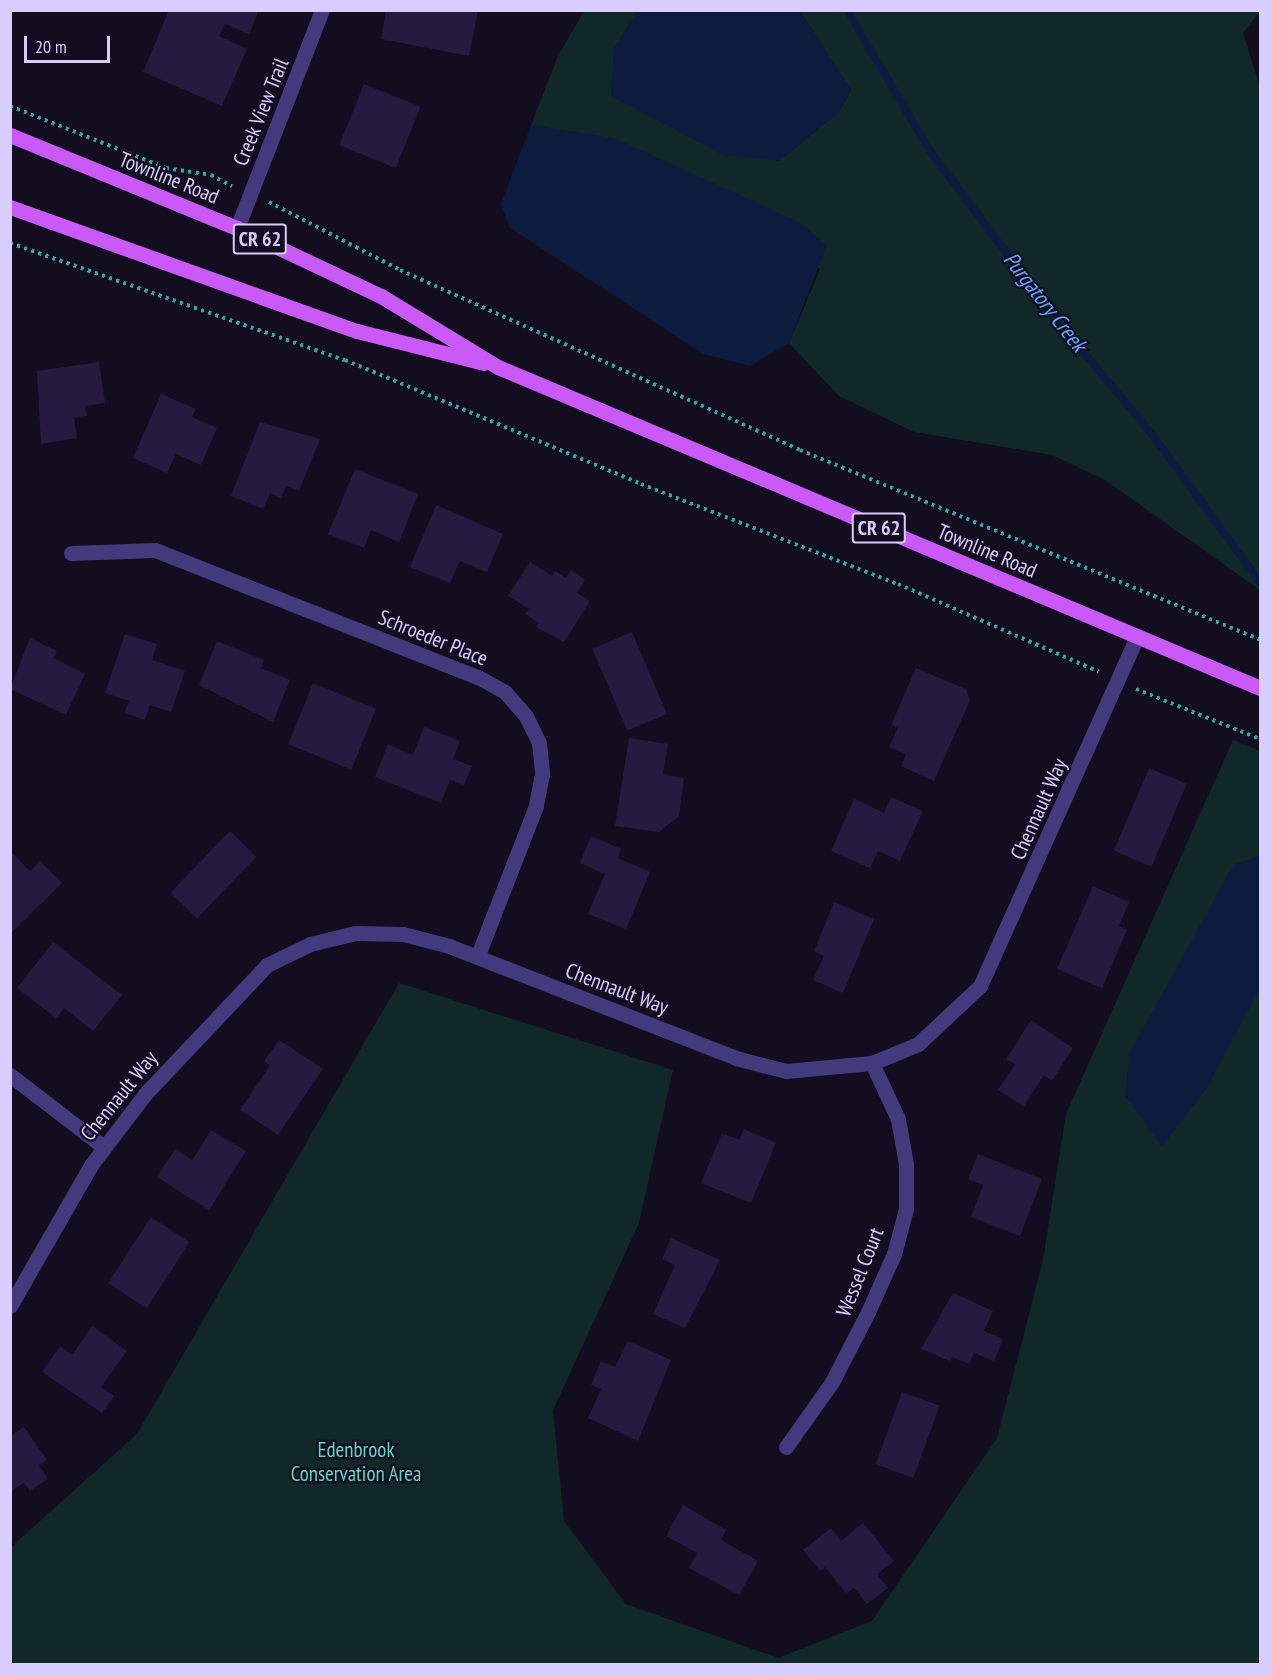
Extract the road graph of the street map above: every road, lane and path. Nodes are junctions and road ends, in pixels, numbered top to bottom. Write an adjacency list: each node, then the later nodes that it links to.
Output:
1 (322, 10): 4 (street, Creek View Trail)
2 (10, 106): 4 (path)
3 (10, 135): 6 (main road, Townline Road / CR 62)
4 (250, 195): 6 (street, Creek View Trail); 11 (path)
5 (10, 207): 8 (main road, Townline Road / CR 62)
6 (237, 228): 8 (main road, Townline Road / CR 62)
7 (10, 243): 12 (path)
8 (498, 367): 10 (main road, Townline Road / CR 62)
9 (71, 553): 15 (street, Schroeder Place)
10 (1137, 637): 12 (street, Chennault Way); 13 (main road, Townline Road / CR 62)
11 (1260, 640)
12 (1119, 682): 14 (path); 16 (street, Chennault Way)
13 (1260, 688)
14 (1260, 739)
15 (477, 957): 16 (street, Chennault Way); 18 (street, Chennault Way)
16 (872, 1063): 20 (street, Wessel Court)
17 (10, 1075): 18 (street)
18 (104, 1147): 19 (street, Chennault Way)
19 (10, 1306)
20 (786, 1447)

